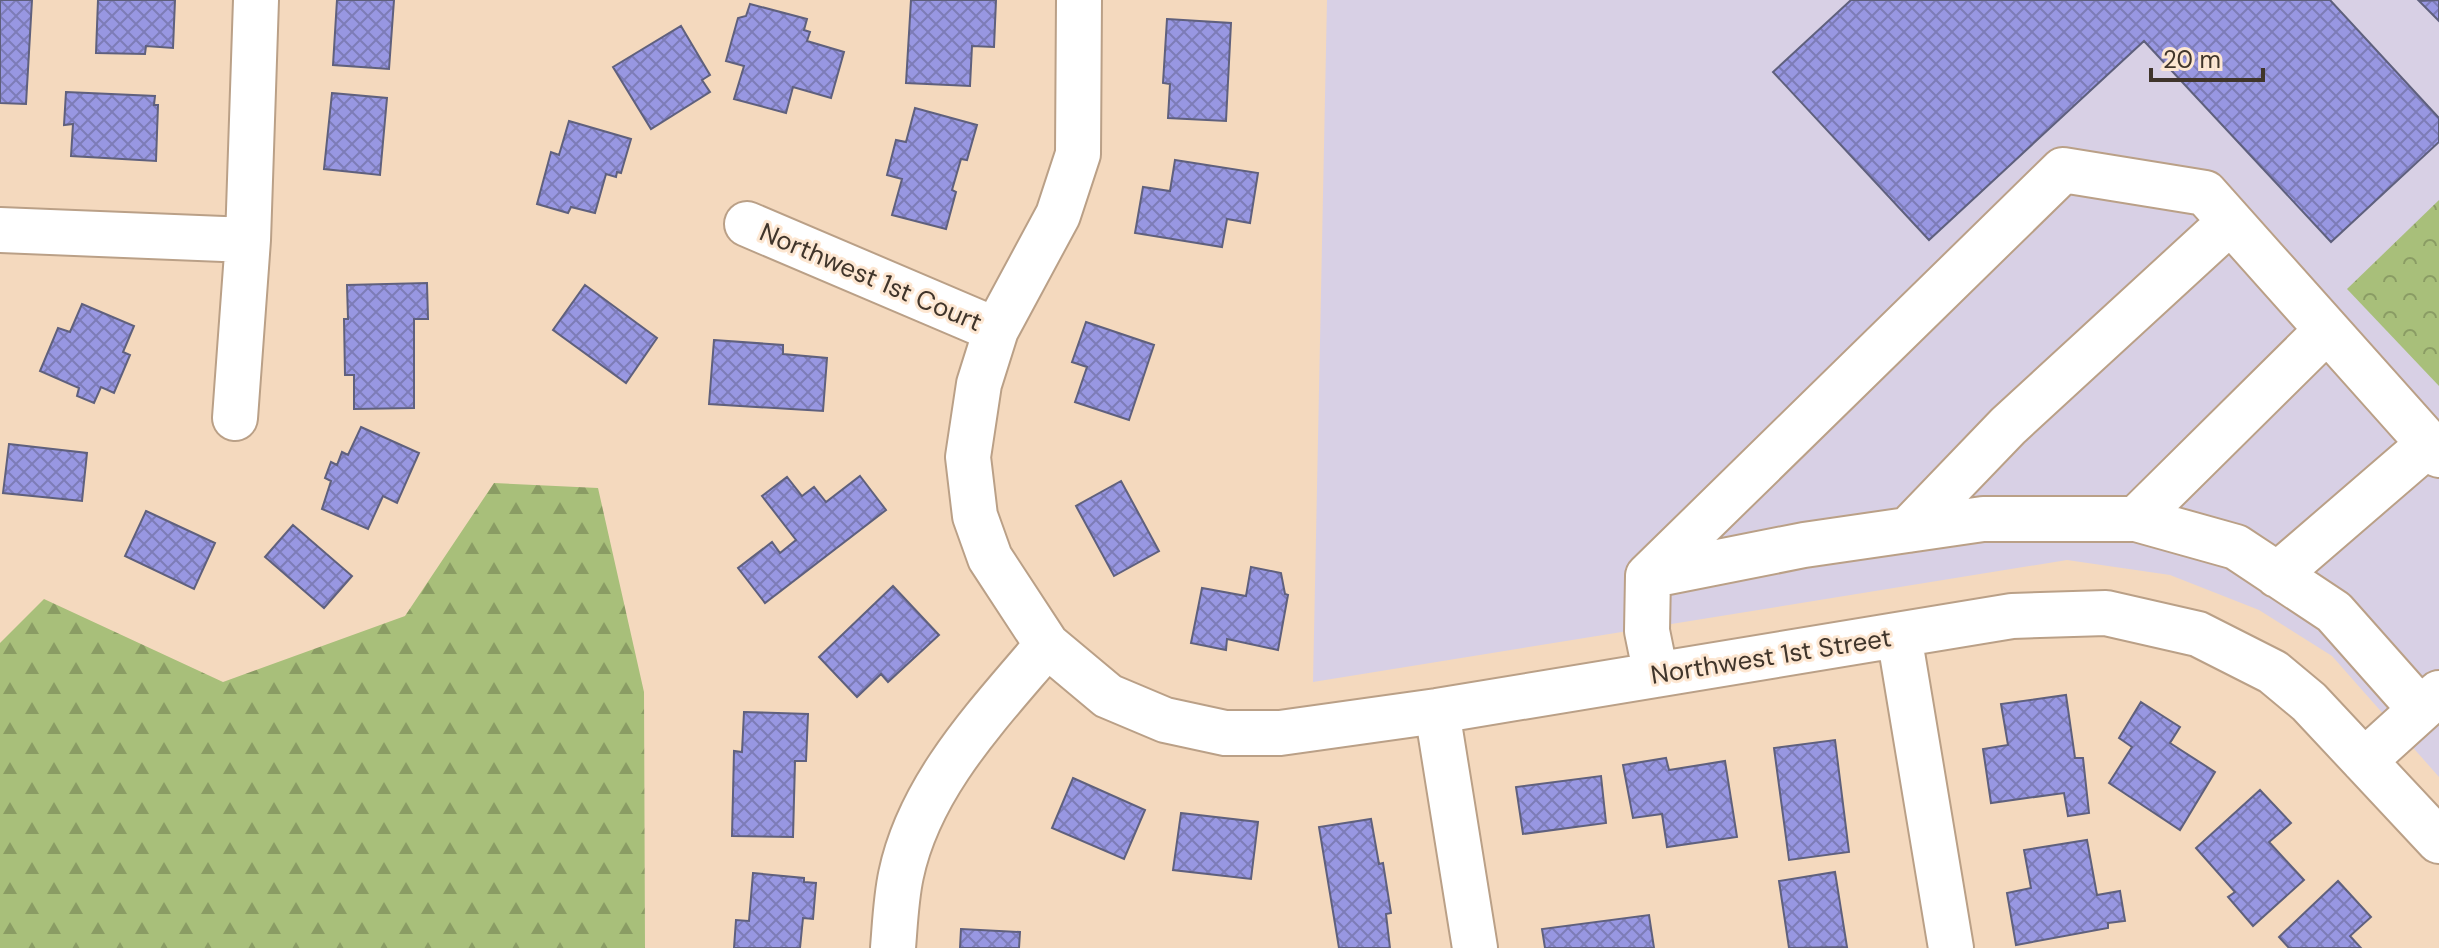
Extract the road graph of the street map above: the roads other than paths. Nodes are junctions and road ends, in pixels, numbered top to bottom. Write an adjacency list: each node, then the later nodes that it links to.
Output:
1 (256, 0): 6 (street)
2 (1079, 0): 7 (street, Northwest 1st Street)
3 (2230, 222): 8 (street); 12 (street); 14 (street)
4 (747, 224): 7 (street, Northwest 1st Court)
5 (0, 230): 6 (street)
6 (248, 240): 9 (street)
7 (996, 330): 16 (street, Northwest 1st Street)
8 (2327, 330): 10 (street); 11 (street)
9 (235, 418)
10 (2434, 450): 13 (street)
11 (2136, 519): 12 (street); 13 (street)
12 (1908, 530): 14 (street)
13 (2277, 575): 18 (street)
14 (1648, 576): 17 (street)
15 (1899, 635): 17 (street, Northwest 1st Street); 20 (street, Northwest 1st Street); 24 (street)
16 (1047, 645): 19 (street, Northwest 1st Street); 22 (street)
17 (1656, 675): 19 (street, Northwest 1st Street)
18 (2430, 701): 20 (street)
19 (1437, 711): 23 (street)
20 (2364, 761): 21 (street, Northwest 1st Street)
21 (2439, 841)
22 (893, 948)
23 (1475, 948)
24 (1951, 948)

